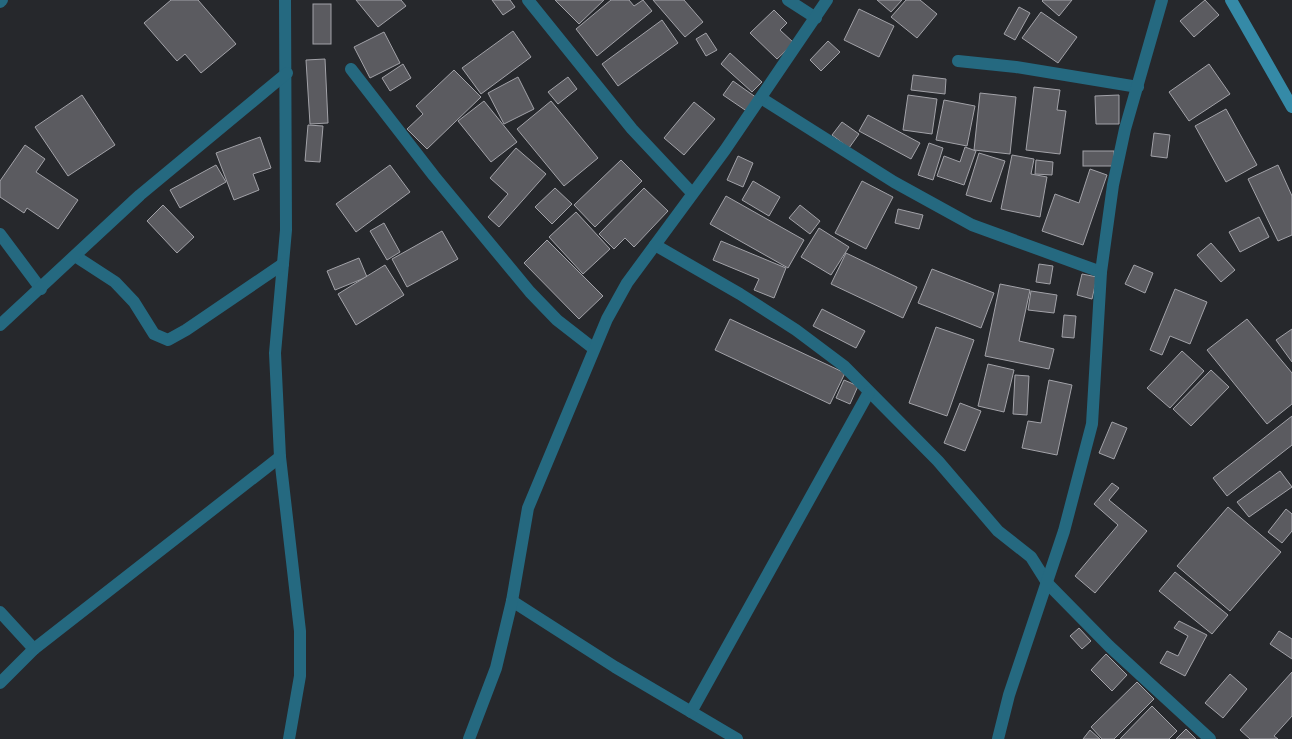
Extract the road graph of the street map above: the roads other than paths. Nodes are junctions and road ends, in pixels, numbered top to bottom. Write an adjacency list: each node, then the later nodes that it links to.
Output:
1 (285, 0): 10 (street)
2 (528, 0): 14 (street)
3 (788, 0): 7 (street)
4 (827, 0): 7 (street)
5 (1162, 0): 11 (street)
6 (1231, 0): 13 (main road)
7 (816, 18): 12 (street)
8 (958, 61): 11 (street)
9 (351, 69): 22 (street)
10 (287, 73): 17 (street); 18 (street)
11 (1138, 87): 19 (street)
12 (761, 98): 14 (street); 19 (street)
13 (1292, 107)
14 (692, 193): 16 (street)
15 (0, 234): 20 (street)
16 (655, 245): 22 (street); 23 (street)
17 (75, 256): 18 (street); 20 (street)
18 (283, 264): 24 (street)
19 (1101, 272): 25 (street)
20 (41, 289): 21 (street)
21 (0, 325)
22 (593, 348): 26 (street)
23 (869, 392): 25 (street); 30 (street)
24 (280, 457): 28 (street); 31 (street)
25 (1048, 584): 34 (street); 35 (street)
26 (512, 601): 30 (street); 32 (street)
27 (0, 612): 28 (street)
28 (34, 649): 29 (street)
29 (0, 683)
30 (691, 712): 33 (street)
31 (290, 739)
32 (469, 739)
33 (737, 739)
34 (998, 739)
35 (1210, 739)

